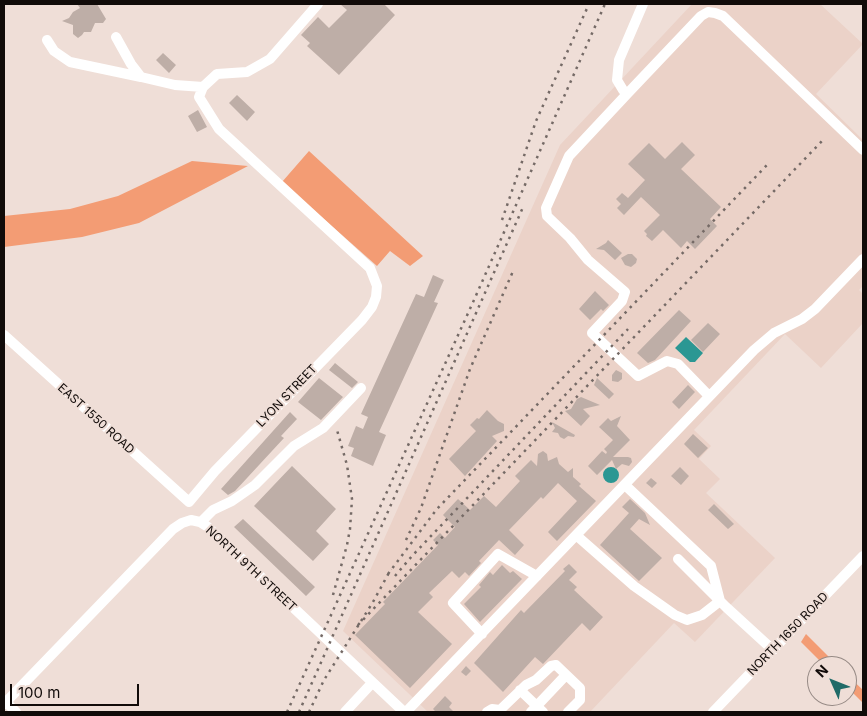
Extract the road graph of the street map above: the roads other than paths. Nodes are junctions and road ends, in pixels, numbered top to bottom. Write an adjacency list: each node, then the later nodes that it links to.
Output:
1 (318, 4): 6 (street)
2 (643, 4): 7 (street)
3 (116, 37): 5 (street)
4 (48, 40): 5 (street)
5 (141, 77): 6 (street)
6 (203, 87): 14 (street, LYON STREET)
7 (627, 94): 8 (street); 12 (street)
8 (863, 150)
9 (863, 259): 12 (street)
10 (4, 335): 14 (street, EAST 1550 ROAD)
11 (361, 388): 15 (street)
12 (709, 396): 13 (street)
13 (625, 484): 16 (street); 20 (street)
14 (189, 502): 15 (street, NORTH 9TH STREET)
15 (196, 521): 24 (street, NORTH 9TH STREET); 26 (street)
16 (576, 535): 19 (street); 20 (street)
17 (863, 556): 22 (street, NORTH 1650 ROAD)
18 (678, 559): 20 (street)
19 (537, 576): 21 (street); 21 (street)
20 (720, 601): 22 (street)
21 (482, 634): 30 (street)
22 (773, 650): 33 (street, NORTH 1650 ROAD)
23 (566, 675): 25 (street); 27 (street); 32 (street)
24 (372, 682): 29 (street); 30 (street, NORTH 9TH STREET)
25 (520, 690): 27 (street); 31 (street)
26 (5, 703): 28 (street)
27 (537, 710)
28 (16, 712)
29 (345, 712)
30 (405, 712)
31 (489, 712)
32 (568, 712)
33 (713, 712)

